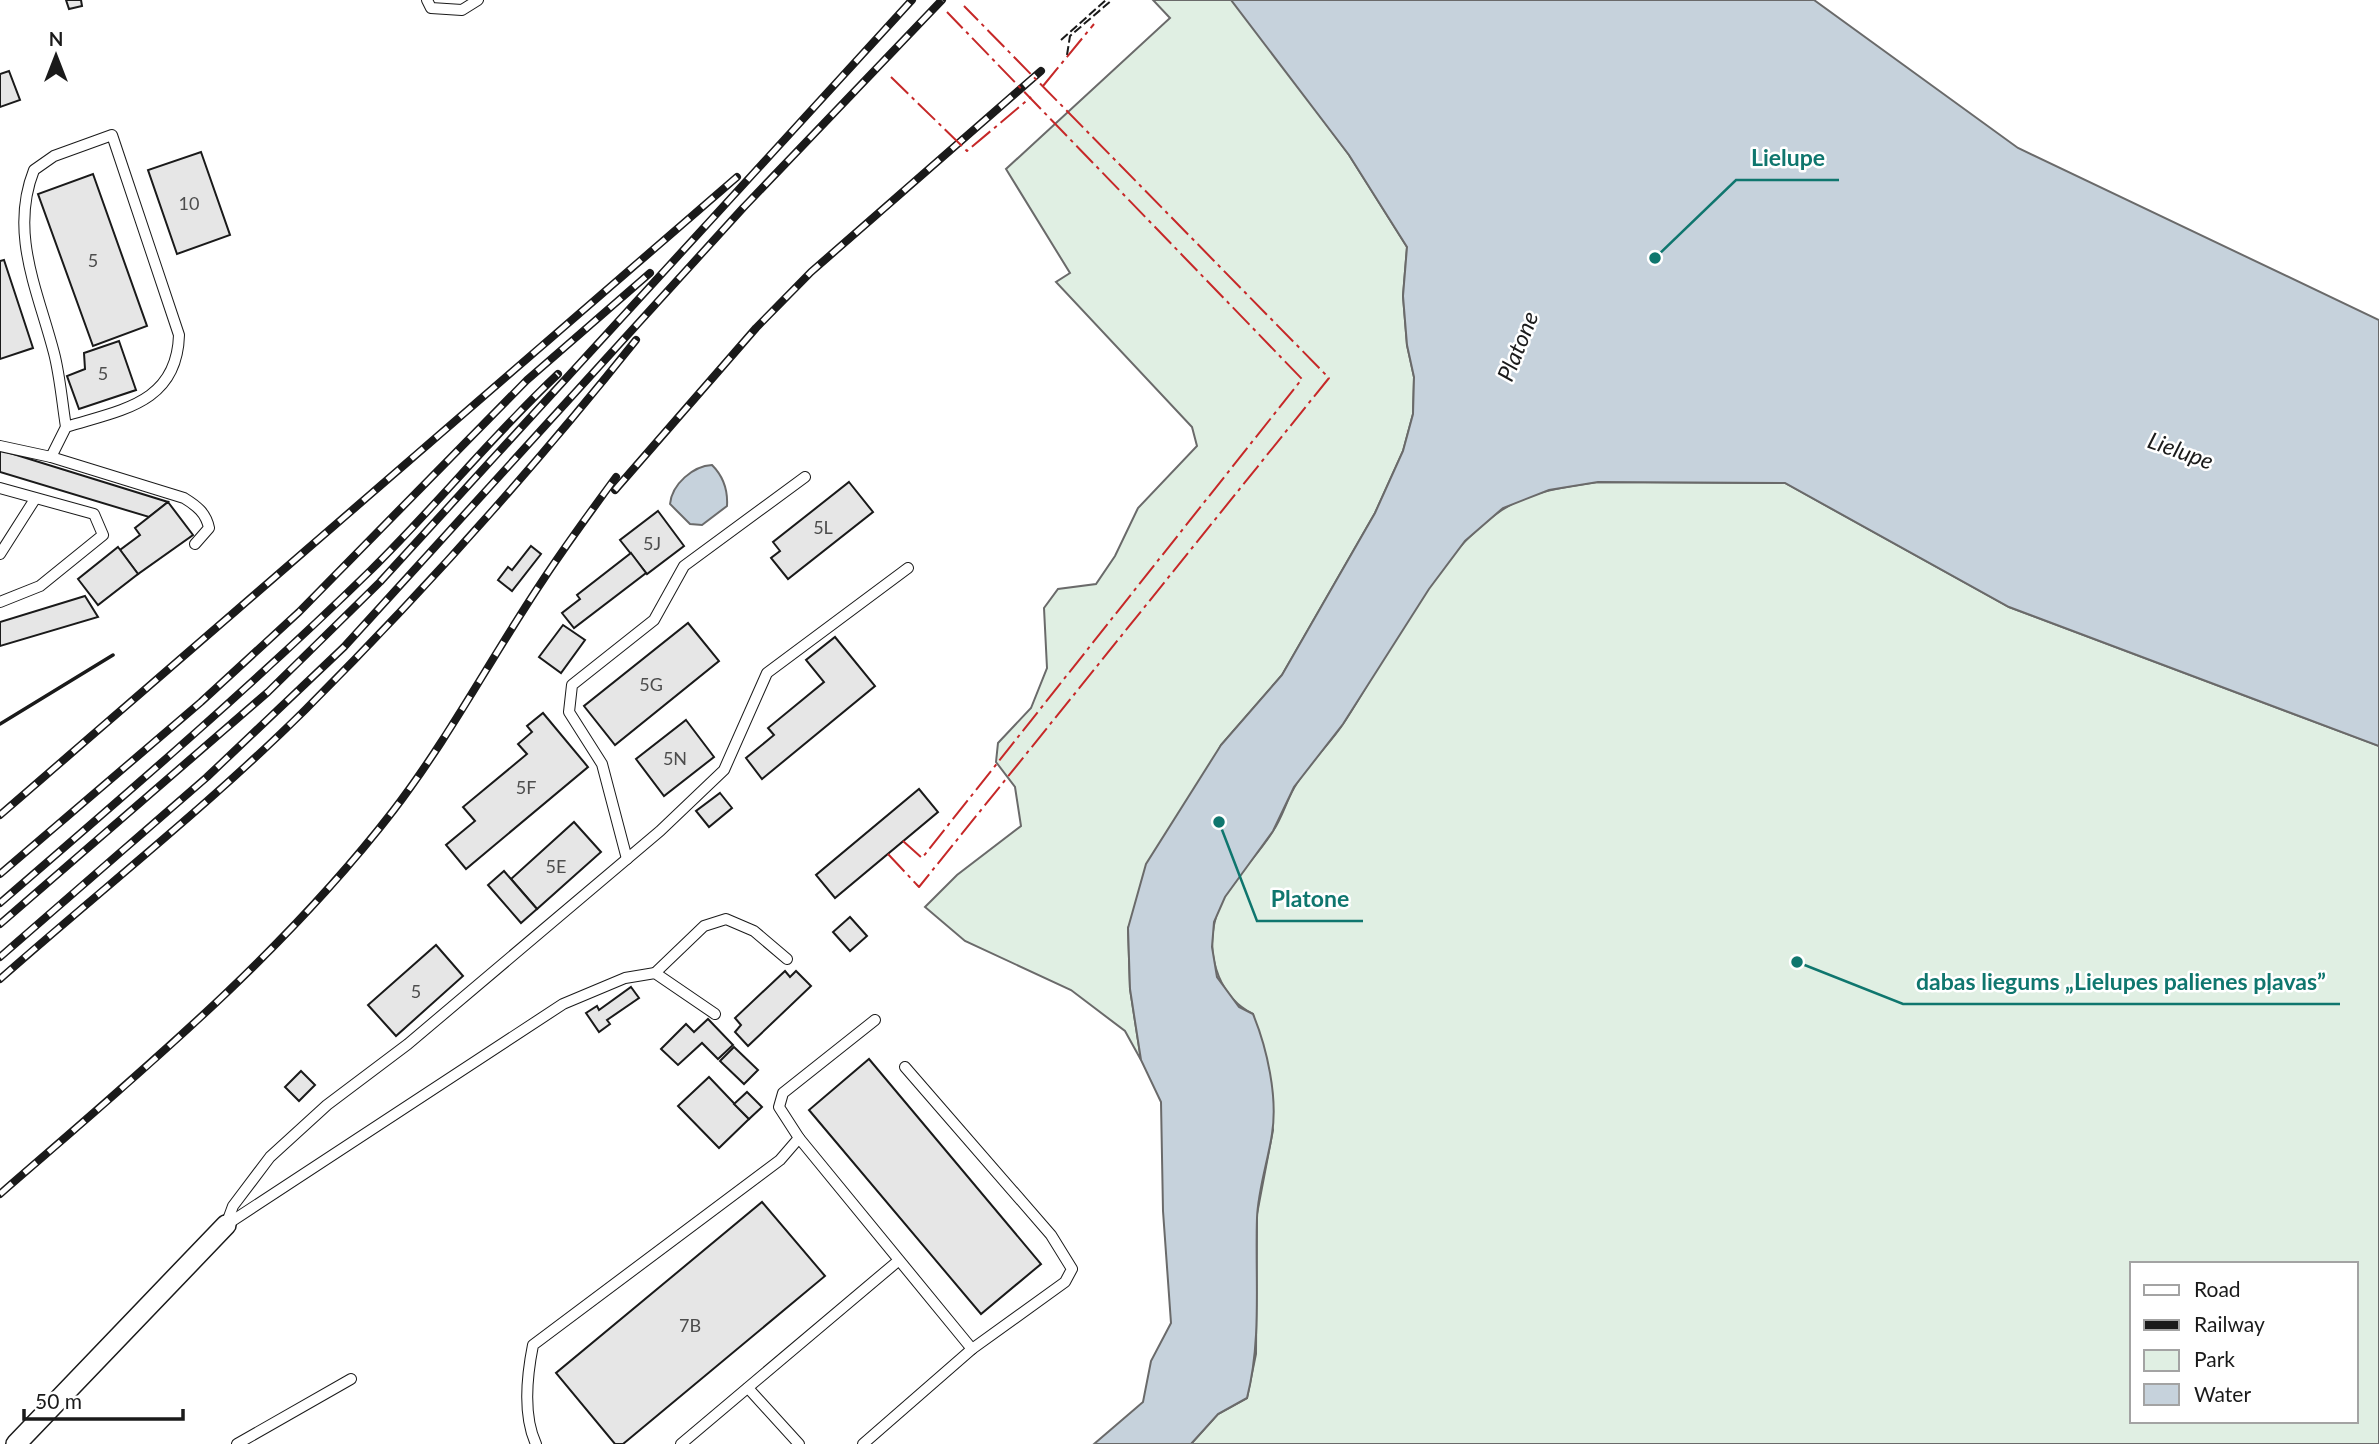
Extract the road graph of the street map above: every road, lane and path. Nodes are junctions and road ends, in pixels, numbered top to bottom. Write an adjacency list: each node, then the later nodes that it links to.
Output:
1 (427, 0): 2 (lane)
2 (478, 0)
3 (66, 427): 3 (lane); 5 (lane)
4 (0, 446): 5 (lane)
5 (51, 457): 9 (lane)
6 (806, 477): 13 (lane)
7 (0, 488): 8 (lane)
8 (36, 499): 10 (lane); 12 (lane)
9 (195, 544)
10 (0, 554)
11 (908, 568): 13 (lane)
12 (0, 602)
13 (627, 859): 20 (lane)
14 (787, 959): 15 (lane)
15 (655, 973): 16 (lane); 20 (lane)
16 (715, 1014)
17 (875, 1020): 19 (lane)
18 (905, 1067): 22 (lane)
19 (799, 1138): 21 (lane); 27 (lane)
20 (226, 1225): 25 (street)
21 (898, 1261): 22 (lane); 24 (lane)
22 (972, 1349): 30 (lane)
23 (351, 1379): 26 (lane)
24 (748, 1388): 28 (lane); 29 (lane)
25 (16, 1444)
26 (237, 1444)
27 (536, 1444)
28 (681, 1444)
29 (799, 1444)
30 (863, 1444)

